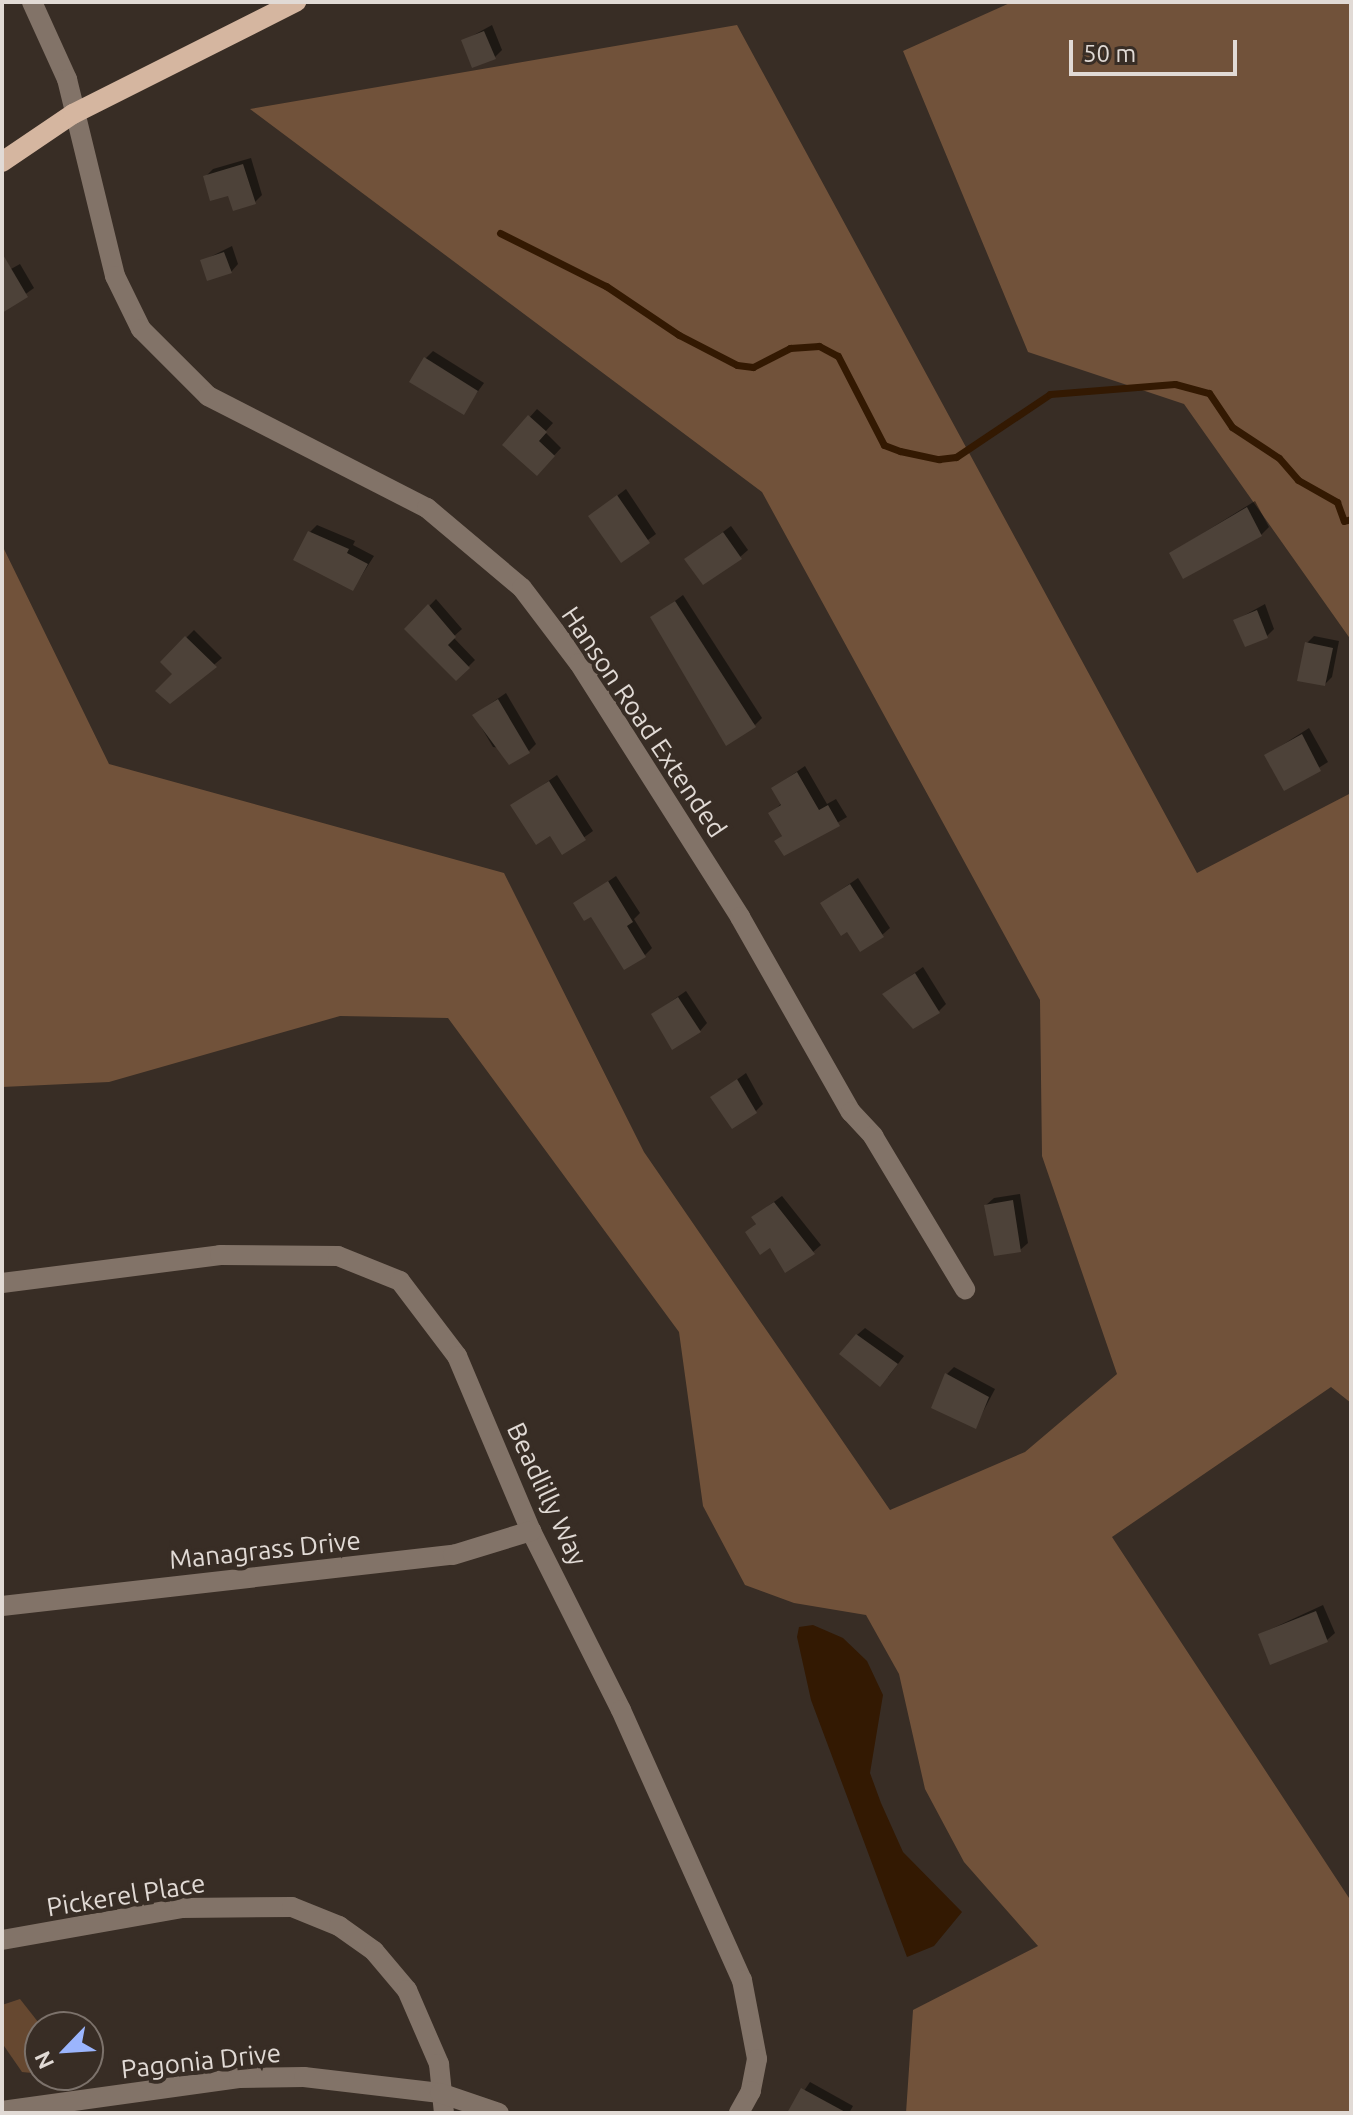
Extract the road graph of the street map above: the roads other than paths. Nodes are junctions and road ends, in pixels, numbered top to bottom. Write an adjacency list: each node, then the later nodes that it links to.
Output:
1 (32, 2): 3 (street, Hanson Road Extended)
2 (296, 2): 3 (main road)
3 (73, 114): 4 (main road); 6 (street, Hanson Road Extended)
4 (2, 162)
5 (2, 1283): 7 (street, Beadlilly Way)
6 (965, 1289)
7 (531, 1531): 8 (street, Managrass Drive); 14 (street, Beadlilly Way)
8 (2, 1606)
9 (2, 1940): 10 (street, Pickerel Place)
10 (442, 2103): 11 (street, Pagonia Drive); 13 (street, Pagonia Drive)
11 (35, 2110): 12 (street, Pagonia Drive)
12 (2, 2111)
13 (499, 2113)
14 (739, 2113)

